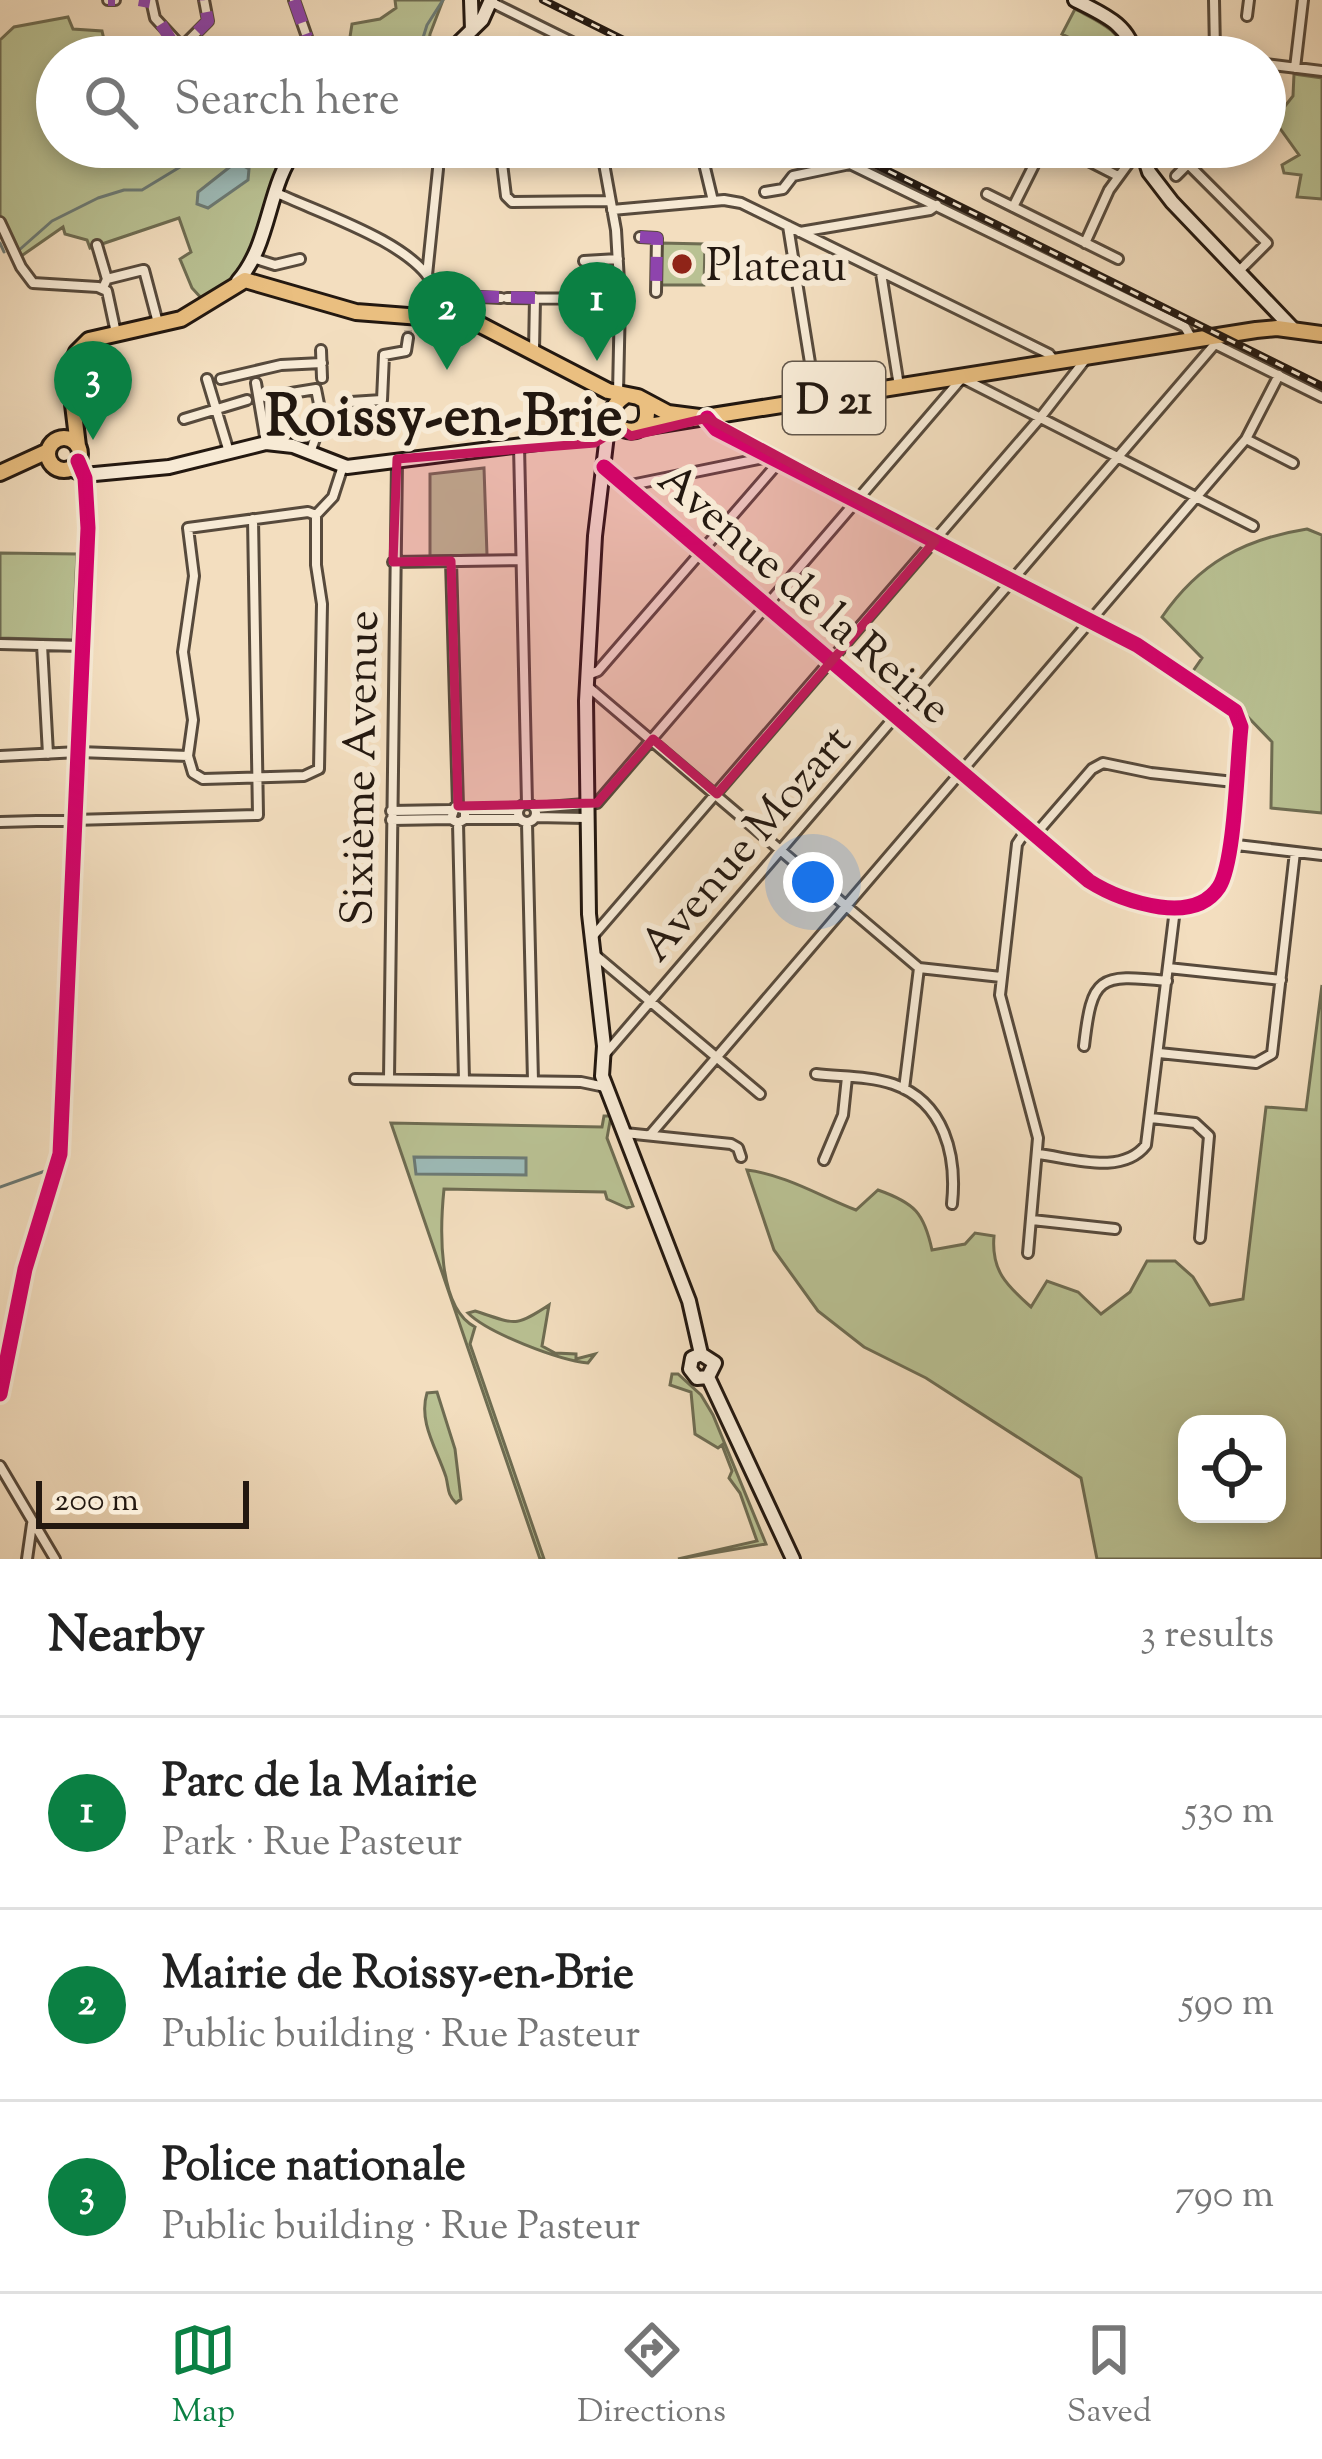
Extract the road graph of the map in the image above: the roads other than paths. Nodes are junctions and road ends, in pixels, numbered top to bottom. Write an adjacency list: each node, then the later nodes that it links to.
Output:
1 (139, 0): 8 (street)
2 (204, 0): 12 (street)
3 (294, 0): 13 (street)
4 (1075, 0): 16 (main road)
5 (1214, 0): 17 (street)
6 (1249, 0): 10 (street)
7 (1303, 0): 19 (street)
8 (150, 1): 11 (street)
9 (479, 3): 14 (main road); 15 (street)
10 (1247, 16)
11 (172, 36)
12 (193, 36)
13 (306, 36)
14 (467, 36)
15 (545, 36)
16 (1127, 36)
17 (1215, 36)
18 (1286, 67): 19 (street)
19 (1295, 68): 20 (street)
20 (1322, 70)
21 (288, 168): 37 (main road)
22 (503, 168): 40 (street)
23 (606, 168): 40 (street)
24 (705, 168): 39 (street)
25 (831, 168): 36 (street)
26 (858, 168): 41 (street)
27 (1032, 168): 42 (street)
28 (1103, 168): 34 (street)
29 (1125, 168): 34 (street)
30 (1149, 168): 53 (main road)
31 (1184, 168): 35 (street)
32 (1192, 168): 53 (street)
33 (438, 169): 56 (street)
34 (1119, 176): 47 (street)
35 (1176, 176)
36 (765, 192)
37 (277, 193): 54 (main road); 56 (street)
38 (987, 194): 42 (street)
39 (713, 201): 40 (street); 44 (street)
40 (611, 205): 50 (street)
41 (937, 205): 45 (street); 68 (street)
42 (1013, 207): 47 (street)
43 (0, 222): 57 (street)
44 (788, 226): 45 (street); 86 (street)
45 (799, 232): 55 (street)
46 (640, 237): 58 (street)
47 (1085, 242): 51 (street)
48 (98, 245): 57 (street)
49 (299, 259): 54 (street)
50 (618, 259): 52 (street); 60 (street)
51 (1118, 259)
52 (584, 261)
53 (1240, 269): 64 (main road)
54 (247, 272): 61 (main road); 63 (main road)
55 (881, 273): 74 (street); 81 (street)
56 (427, 274): 61 (street)
57 (105, 284): 63 (street); 65 (street)
58 (656, 292)
59 (535, 298): 60 (street); 62 (street); 71 (street)
60 (620, 299): 82 (street)
61 (432, 317): 62 (main road)
62 (460, 318): 71 (main road)
63 (158, 325): 65 (main road)
64 (1295, 331): 66 (main road, D 21); 69 (main road, D 21)
65 (116, 333): 102 (main road)
66 (1322, 334)
67 (408, 338): 87 (street)
68 (1192, 341): 69 (main road, D 21); 72 (main road, D 21)
69 (1214, 341): 75 (street); 103 (street, Avenue Mozart)
70 (321, 350): 73 (street)
71 (534, 352): 82 (main road)
72 (1085, 358): 74 (main road, D 21); 91 (street)
73 (322, 363): 76 (street); 77 (street)
74 (1056, 363): 78 (main road, D 21)
75 (1279, 375): 84 (street); 96 (street)
76 (255, 376): 80 (street); 97 (street)
77 (322, 377)
78 (962, 378): 81 (main road, D 21); 91 (street); 112 (street)
79 (207, 379): 89 (street)
80 (221, 379)
81 (899, 388): 86 (main road, D 21)
82 (621, 395): 88 (main road); 93 (main road)
83 (273, 396): 100 (street)
84 (1322, 398)
85 (247, 400): 89 (street)
86 (816, 401): 90 (main road, D 21)
87 (351, 402)
88 (646, 404): 90 (main road, D 21); 94 (main road)
89 (216, 408): 92 (street); 99 (street)
90 (707, 418): 94 (main road, D 21); 105 (street)
91 (1040, 418): 103 (street); 116 (street)
92 (184, 419)
93 (610, 427): 94 (main road); 95 (main road); 107 (main road)
94 (642, 427)
95 (586, 438): 98 (main road); 107 (main road)
96 (1246, 440): 106 (street); 111 (street)
97 (266, 443): 99 (main road); 100 (main road)
98 (519, 445): 104 (main road); 118 (street)
99 (229, 452): 102 (main road)
100 (310, 452): 108 (main road)
101 (49, 456): 102 (main road); 102 (main road); 109 (main road)
102 (75, 458): 126 (street)
103 (1118, 458): 111 (street); 121 (street, Avenue Mozart)
104 (397, 459): 108 (main road); 120 (street, Sixième Avenue)
105 (774, 459): 110 (street); 112 (street); 117 (street)
106 (1293, 463)
107 (604, 464): 110 (street, Avenue de la Reine); 128 (main road)
108 (343, 466): 113 (street)
109 (0, 473)
110 (626, 486): 117 (street, Avenue de la Reine)
111 (1196, 497): 115 (street); 123 (street)
112 (857, 501): 116 (street); 122 (street)
113 (316, 515): 114 (street); 136 (street)
114 (254, 519): 133 (street); 136 (street)
115 (1252, 526)
116 (934, 541): 121 (street); 127 (street)
117 (701, 551): 122 (street, Avenue de la Reine); 128 (street)
118 (520, 560): 119 (street); 140 (street)
119 (452, 561): 120 (street); 141 (street)
120 (393, 562): 142 (street, Sixième Avenue)
121 (1012, 581): 123 (street); 129 (street, Avenue Mozart)
122 (765, 606): 127 (street, Avenue de la Reine); 130 (street)
123 (1090, 621): 135 (street); 137 (street)
124 (0, 644): 125 (street)
125 (42, 645): 126 (street); 132 (street)
126 (81, 646): 131 (street)
127 (831, 662): 129 (street, Avenue de la Reine); 138 (street)
128 (586, 680): 130 (street); 139 (main road)
129 (896, 717): 135 (street, Avenue de la Reine); 147 (street, Avenue Mozart)
130 (653, 739): 138 (street); 139 (street)
131 (79, 752): 132 (street); 133 (street); 143 (street)
132 (48, 754): 134 (street)
133 (188, 756): 136 (street)
134 (0, 757)
135 (960, 772): 145 (street, Avenue de la Reine); 150 (street)
136 (259, 779): 143 (street)
137 (1234, 782): 145 (street); 146 (street)
138 (717, 794): 147 (street); 152 (street)
139 (587, 811): 140 (street); 152 (main road)
140 (527, 814): 141 (street); 169 (street)
141 (458, 815): 142 (street); 168 (street)
142 (391, 816): 166 (street, Sixième Avenue)
143 (76, 820): 144 (street); 185 (street)
144 (0, 822)
145 (1030, 833): 151 (street, Avenue de la Reine); 156 (street)
146 (1228, 844): 148 (street); 151 (street)
147 (782, 849): 150 (street); 159 (street, Avenue Mozart)
148 (1295, 852): 149 (street); 157 (street)
149 (1322, 855)
150 (847, 905): 154 (street); 162 (street)
151 (1175, 909): 155 (street)
152 (592, 937): 153 (main road)
153 (593, 953): 159 (street); 163 (main road)
154 (919, 968): 156 (street); 172 (street)
155 (1168, 968): 157 (street); 158 (street)
156 (1001, 977): 177 (street)
157 (1281, 980): 161 (street)
158 (1167, 981): 160 (street); 161 (street)
159 (652, 1001): 162 (street); 163 (street, Avenue Mozart)
160 (1084, 1046)
161 (1159, 1053): 174 (street)
162 (717, 1057): 173 (street); 176 (street)
163 (603, 1062): 170 (street, Avenue Mozart); 171 (main road)
164 (816, 1074): 165 (street)
165 (848, 1077): 172 (street); 179 (street)
166 (388, 1078): 167 (street); 168 (street)
167 (356, 1079)
168 (464, 1080): 169 (street)
169 (533, 1081): 170 (street)
170 (580, 1082): 171 (street)
171 (607, 1088): 175 (main road)
172 (904, 1089): 180 (street)
173 (760, 1094)
174 (1151, 1118): 177 (street); 183 (street)
175 (623, 1133): 176 (street); 190 (main road)
176 (650, 1135): 178 (street)
177 (1038, 1154): 181 (street)
178 (741, 1157)
179 (824, 1160)
180 (952, 1204)
181 (1032, 1220): 182 (street); 184 (street)
182 (1115, 1229)
183 (1200, 1238)
184 (1028, 1252)
185 (0, 1394)
186 (0, 1466): 187 (street)
187 (32, 1523): 188 (street); 189 (street)
188 (27, 1559)
189 (55, 1559)
190 (793, 1559)

